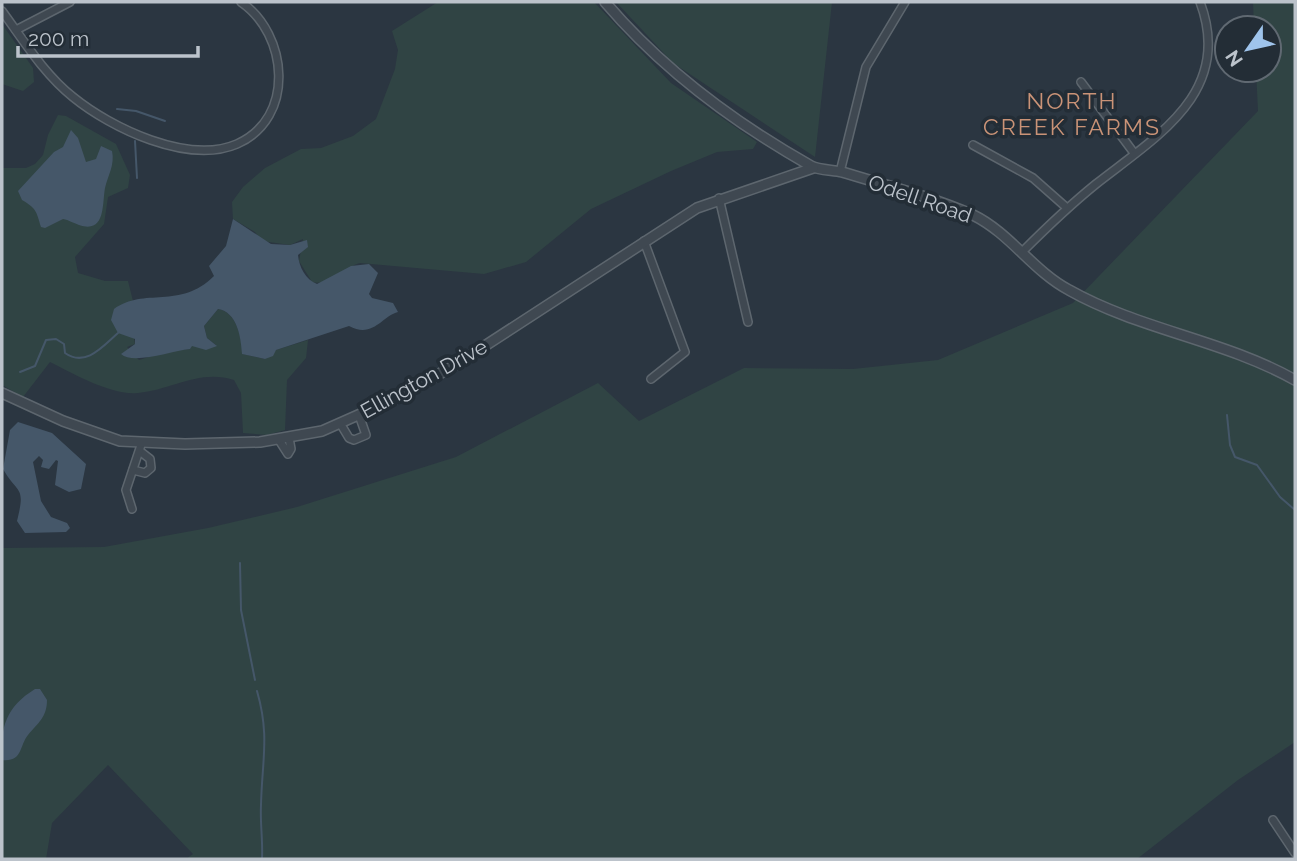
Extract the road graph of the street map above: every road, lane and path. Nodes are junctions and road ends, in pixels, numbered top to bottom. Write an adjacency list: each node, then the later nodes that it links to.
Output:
1 (70, 2): 7 (street)
2 (241, 2): 7 (street)
3 (605, 2): 11 (street, Odell Road)
4 (905, 2): 12 (street)
5 (1200, 2): 10 (street)
6 (2, 11): 7 (street)
7 (16, 30)
8 (1081, 82): 10 (street)
9 (973, 145): 14 (street)
10 (1135, 153): 14 (street)
11 (813, 168): 12 (street, Odell Road); 13 (street, Ellington Drive)
12 (840, 172): 16 (street, Odell Road)
13 (719, 198): 15 (street, Ellington Drive); 17 (street)
14 (1067, 208): 16 (street)
15 (644, 242): 18 (street); 21 (street, Ellington Drive)
16 (1022, 252): 19 (street, Odell Road)
17 (748, 322)
18 (652, 379)
19 (1295, 380)
20 (2, 393): 23 (street, Ellington Drive)
21 (359, 415): 22 (street, Ellington Drive); 22 (street)
22 (340, 424): 23 (street, Ellington Drive)
23 (142, 447): 24 (street); 24 (street)
24 (133, 470): 25 (street)
25 (132, 509)
26 (1273, 820): 27 (street)
27 (1295, 853)

